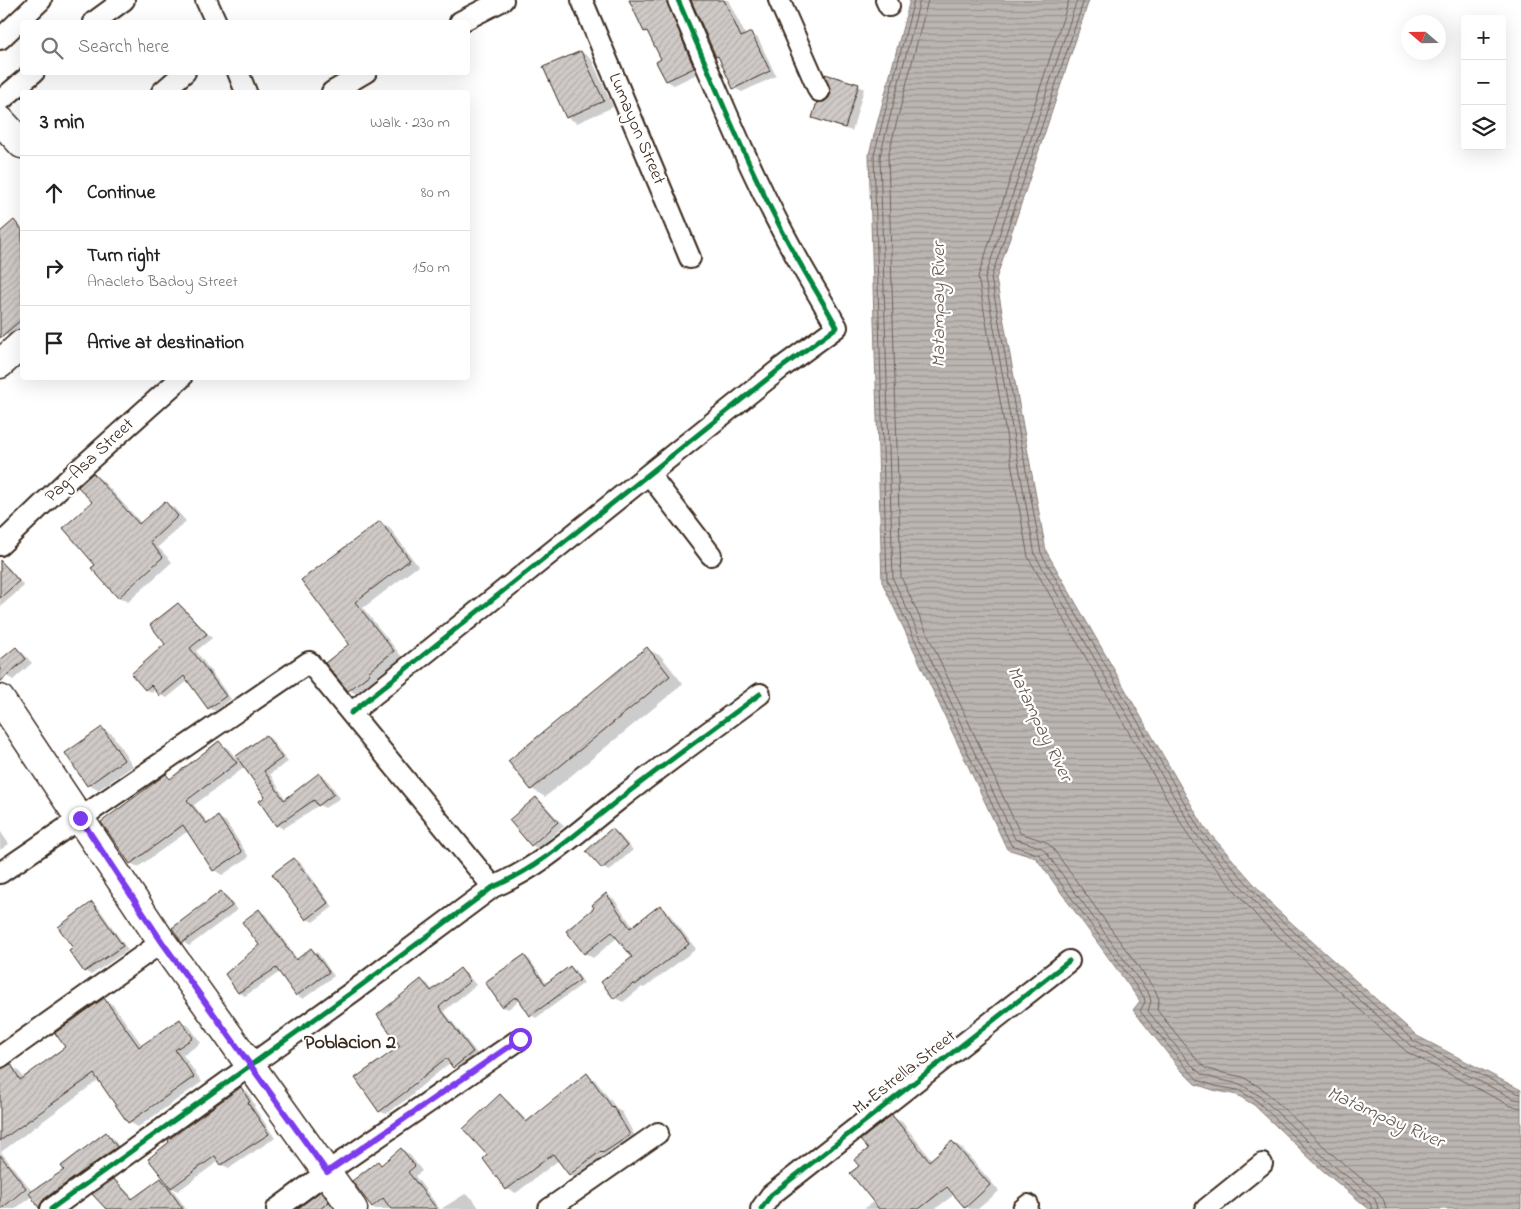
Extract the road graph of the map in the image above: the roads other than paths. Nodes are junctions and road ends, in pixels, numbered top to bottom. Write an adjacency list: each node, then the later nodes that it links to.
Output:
1 (42, 0): 9 (street)
2 (124, 0): 10 (street)
3 (206, 0): 11 (street)
4 (503, 0): 12 (street)
5 (582, 0): 25 (street, Lumayon Street)
6 (678, 0): 29 (street)
7 (779, 0): 21 (street)
8 (20, 20): 13 (street)
9 (20, 20)
10 (97, 20)
11 (215, 20)
12 (464, 20)
13 (0, 39)
14 (30, 75): 22 (street)
15 (182, 75): 18 (street)
16 (239, 75): 19 (street)
17 (361, 75): 20 (street)
18 (164, 90)
19 (245, 90)
20 (335, 90)
21 (819, 91)
22 (0, 101)
23 (0, 120): 24 (main road)
24 (20, 142)
25 (690, 258)
26 (20, 346): 27 (main road)
27 (0, 364)
28 (179, 380): 30 (street, Pag-Asa Street)
29 (648, 474): 31 (street); 34 (street)
30 (0, 545)
31 (711, 555)
32 (760, 694): 37 (street)
33 (0, 699): 35 (main road)
34 (351, 713): 35 (street); 37 (street)
35 (80, 818): 36 (street); 38 (main road)
36 (0, 873)
37 (493, 887): 42 (street)
38 (162, 942): 41 (street); 42 (main road)
39 (1069, 961): 50 (street, M. Estrella Street)
40 (520, 1039): 45 (street)
41 (0, 1057)
42 (250, 1065): 45 (main road); 46 (street)
43 (658, 1133): 49 (street)
44 (1262, 1164): 51 (street)
45 (327, 1172): 47 (street); 48 (main road)
46 (52, 1209)
47 (277, 1209)
48 (353, 1209)
49 (548, 1209)
50 (761, 1209)
51 (1206, 1209)

